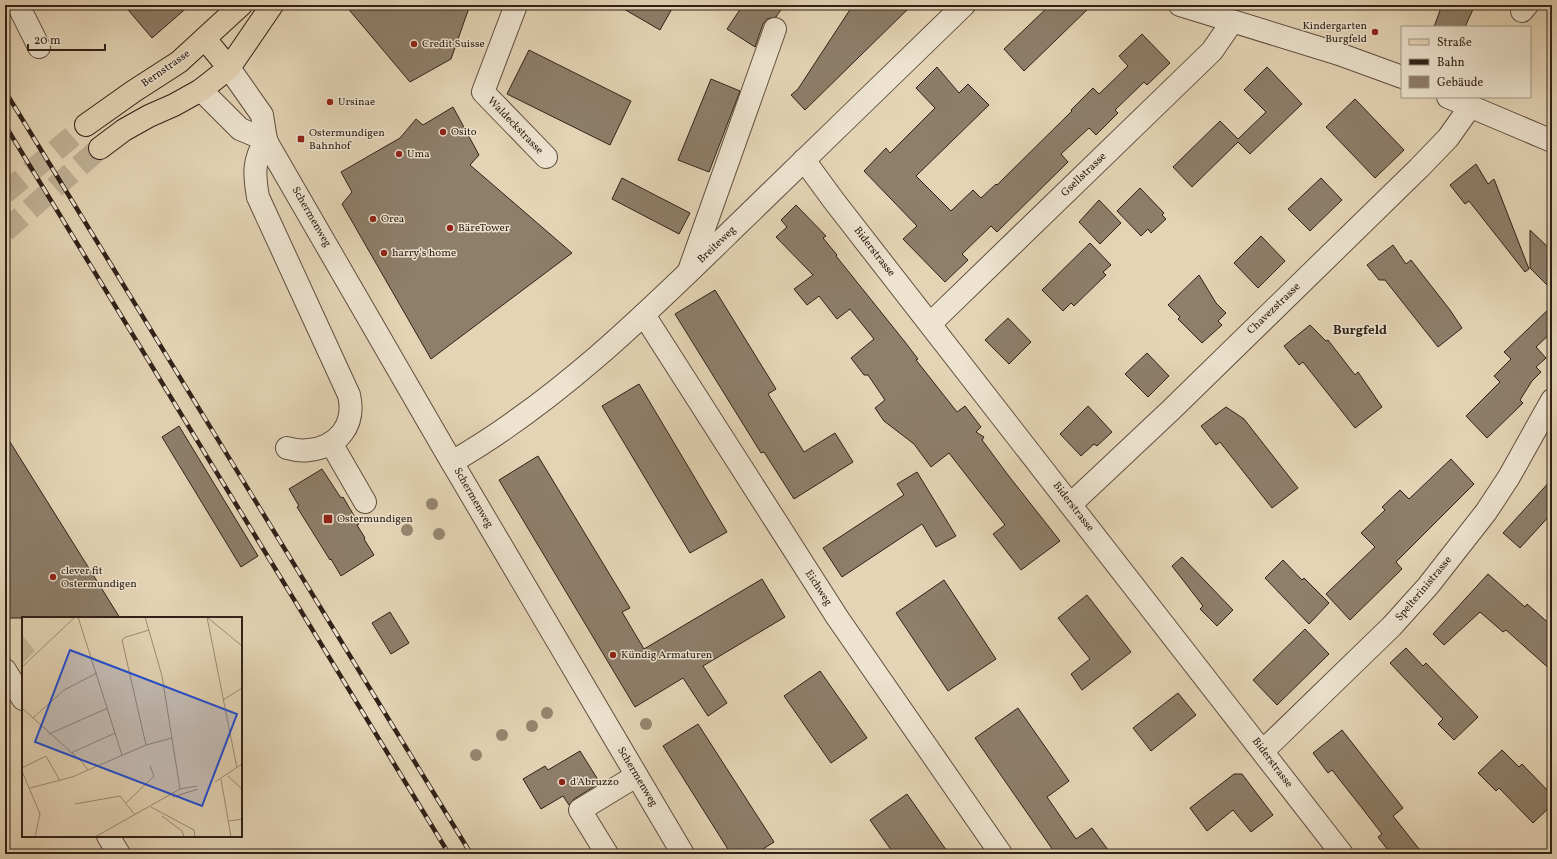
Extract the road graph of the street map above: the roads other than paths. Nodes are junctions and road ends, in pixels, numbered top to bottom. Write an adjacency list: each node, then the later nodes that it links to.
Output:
1 (18, 5): 10 (street)
2 (241, 5): 9 (main road, Bernstrasse)
3 (272, 5): 11 (main road)
4 (516, 5): 21 (street, Waldeckstrasse)
5 (964, 5): 22 (street, Breiteweg)
6 (1180, 5): 7 (street)
7 (1232, 22): 13 (street); 25 (street, Gsellstrasse)
8 (774, 29): 23 (street)
9 (207, 37): 11 (main road, Schermenweg); 12 (main road, Bernstrasse)
10 (39, 46)
11 (234, 60): 14 (main road); 18 (street, Schermenweg)
12 (179, 62): 14 (main road); 17 (main road, Bernstrasse)
13 (1401, 77)
14 (201, 90): 18 (street); 20 (main road)
15 (1450, 98): 16 (street)
16 (1470, 107): 19 (street); 31 (street, Chavezstrasse)
17 (86, 126)
18 (266, 140): 27 (street); 29 (street, Schermenweg)
19 (1552, 140)
20 (100, 148)
21 (546, 157)
22 (804, 160): 23 (street, Breiteweg); 25 (street, Biderstrasse)
23 (688, 273): 24 (street, Breiteweg)
24 (644, 315): 29 (street, Breiteweg); 40 (street, Eichweg)
25 (931, 323): 31 (street, Biderstrasse)
26 (1552, 400): 34 (street, Spelterinistrasse)
27 (331, 443): 28 (street); 30 (street)
28 (287, 448)
29 (452, 462): 35 (street, Schermenweg)
30 (365, 502)
31 (1071, 504): 34 (street, Biderstrasse)
32 (5, 670): 33 (street)
33 (22, 697)
34 (1263, 751): 41 (street, Biderstrasse)
35 (636, 776): 38 (street); 39 (street, Schermenweg)
36 (109, 837): 37 (street)
37 (119, 854)
38 (607, 854)
39 (683, 854)
40 (1001, 854)
41 (1342, 854)

